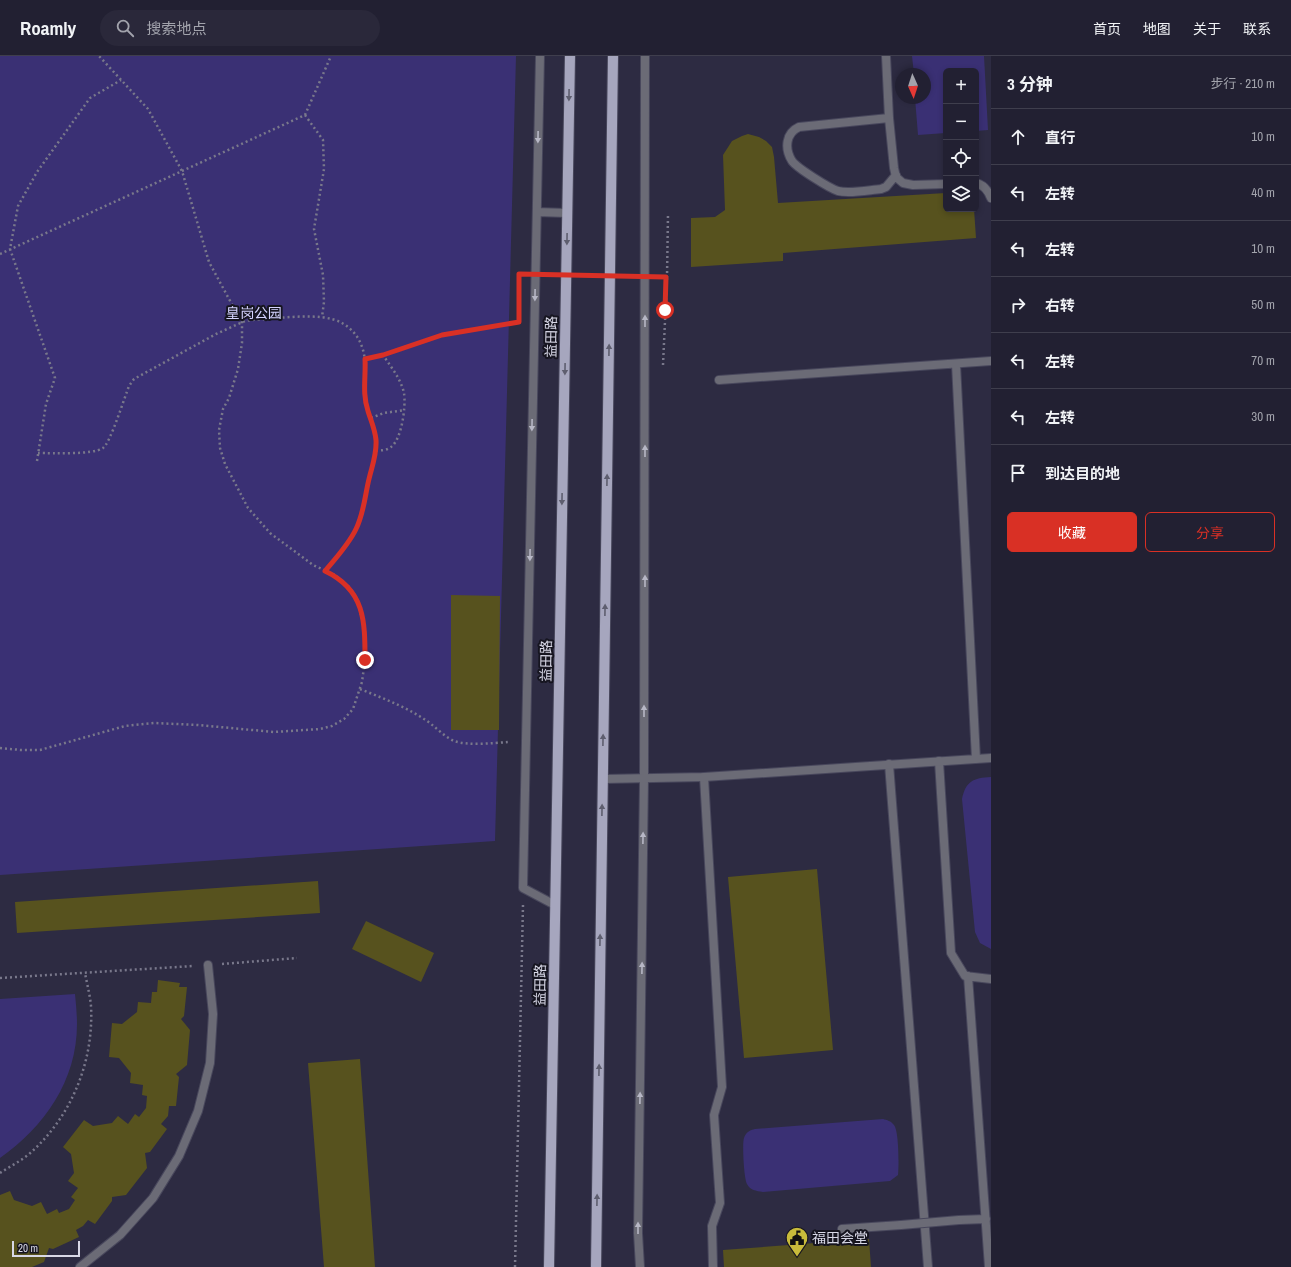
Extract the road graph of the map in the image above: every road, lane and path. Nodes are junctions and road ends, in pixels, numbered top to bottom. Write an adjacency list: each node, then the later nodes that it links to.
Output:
1 (99, 56): 8 (path)
2 (331, 56): 9 (path)
3 (540, 56): 16 (street, one-way to 16)
4 (570, 56): 17 (main road, 益田路, one-way to 17)
5 (613, 56): 45 (main road, one-way to 5)
6 (645, 56): 44 (street, one-way to 6)
7 (886, 56): 10 (street)
8 (121, 80): 11 (path); 19 (path)
9 (305, 115): 11 (path); 22 (path)
10 (889, 118): 12 (street); 12 (street)
11 (182, 171): 19 (path); 23 (path)
12 (896, 175): 14 (street)
13 (979, 183): 15 (street)
14 (943, 184)
15 (991, 198)
16 (537, 212): 17 (street); 46 (street, one-way to 46)
17 (567, 213): 47 (main road, 益田路, one-way to 47)
18 (668, 214): 21 (path, bridge)
19 (10, 249): 20 (path); 33 (path)
20 (0, 254)
21 (666, 277): 24 (path, bridge); 28 (path)
22 (322, 317): 23 (path); 25 (path)
23 (242, 323): 33 (path); 35 (path)
24 (383, 355): 25 (path); 30 (path)
25 (365, 359): 31 (path)
26 (991, 361): 27 (street)
27 (956, 364): 29 (street); 40 (street)
28 (663, 365)
29 (719, 380)
30 (405, 410): 31 (path); 32 (path)
31 (371, 418): 32 (path)
32 (376, 450): 35 (path)
33 (38, 453): 34 (path)
34 (37, 461)
35 (325, 571): 36 (path)
36 (360, 689): 37 (path); 38 (path)
37 (509, 742)
38 (0, 748)
39 (991, 758): 40 (street)
40 (976, 759): 41 (street)
41 (939, 761): 42 (street); 51 (street)
42 (889, 764): 43 (street); 63 (street)
43 (704, 776): 44 (street); 62 (street)
44 (644, 778): 45 (street); 61 (street, one-way to 44)
45 (603, 779): 60 (main road, one-way to 45)
46 (523, 888): 47 (street); 58 (path)
47 (555, 905): 59 (main road, 益田路)
48 (297, 958): 49 (path)
49 (208, 965): 50 (path); 57 (street)
50 (85, 973): 52 (path); 54 (path)
51 (968, 976): 53 (street); 55 (street)
52 (1, 977)
53 (991, 979)
54 (0, 1173)
55 (986, 1219): 56 (street, bridge); 64 (street)
56 (842, 1229)
57 (80, 1267)
58 (515, 1267)
59 (549, 1267)
60 (596, 1267)
61 (640, 1267)
62 (713, 1267)
63 (928, 1267)
64 (989, 1267)

